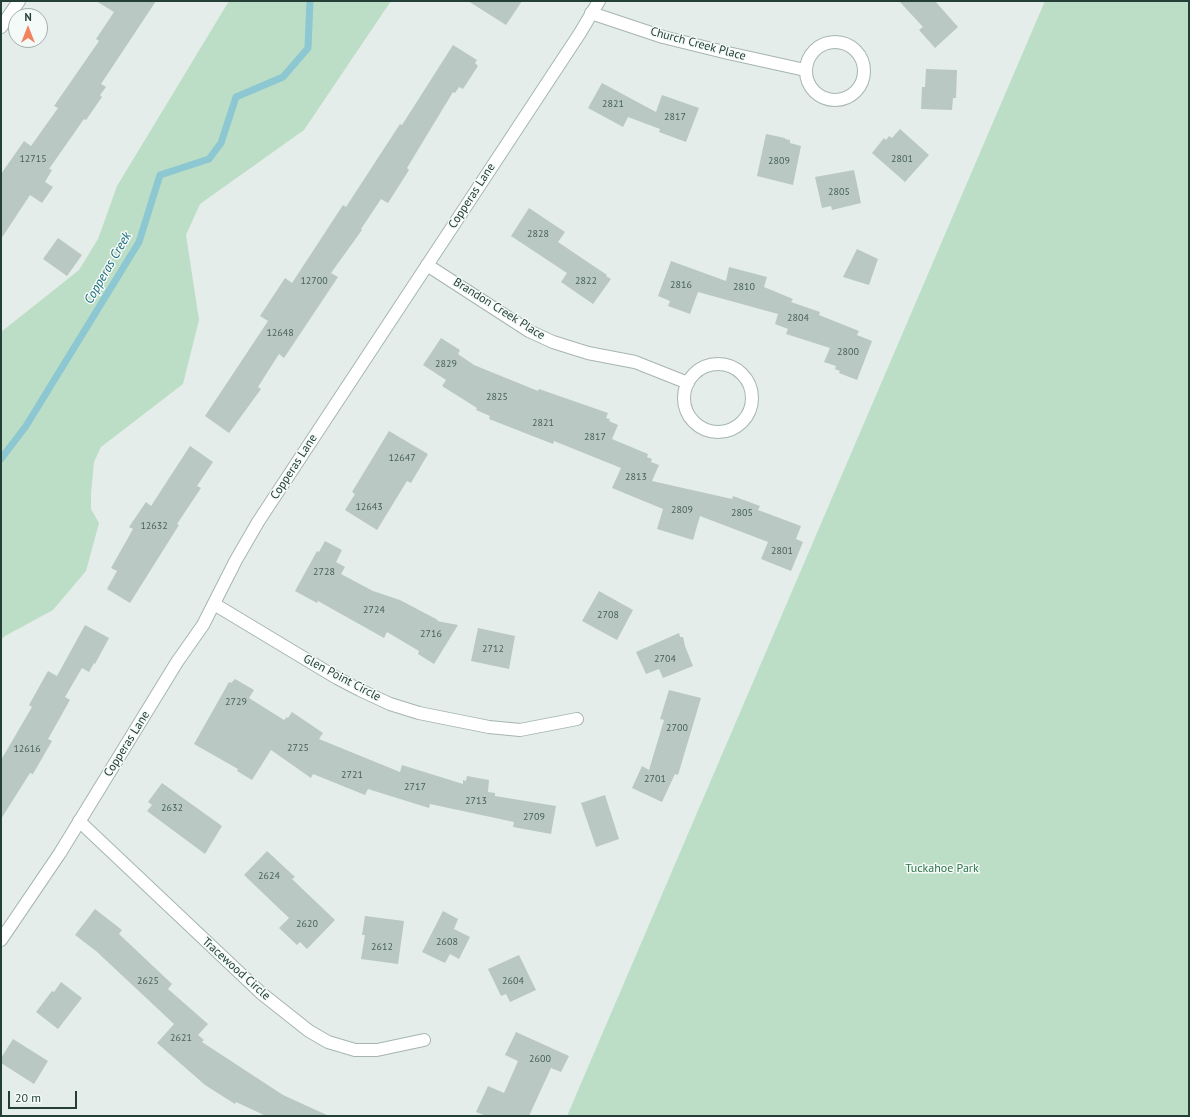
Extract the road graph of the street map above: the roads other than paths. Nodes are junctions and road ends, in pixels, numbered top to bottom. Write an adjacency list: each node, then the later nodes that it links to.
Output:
1 (19, 1): 4 (street)
2 (599, 1): 3 (street, Copperas Lane)
3 (592, 13): 5 (street, Church Creek Place); 6 (street, Copperas Lane)
4 (1, 27)
5 (805, 70): 5 (street)
6 (426, 264): 7 (street, Brandon Creek Place); 8 (street, Copperas Lane)
7 (688, 383): 7 (street)
8 (214, 604): 9 (street, Glen Point Circle); 10 (street, Copperas Lane)
9 (577, 719)
10 (79, 821): 11 (street, Copperas Lane); 12 (street, Tracewood Circle)
11 (1, 940)
12 (424, 1040)

